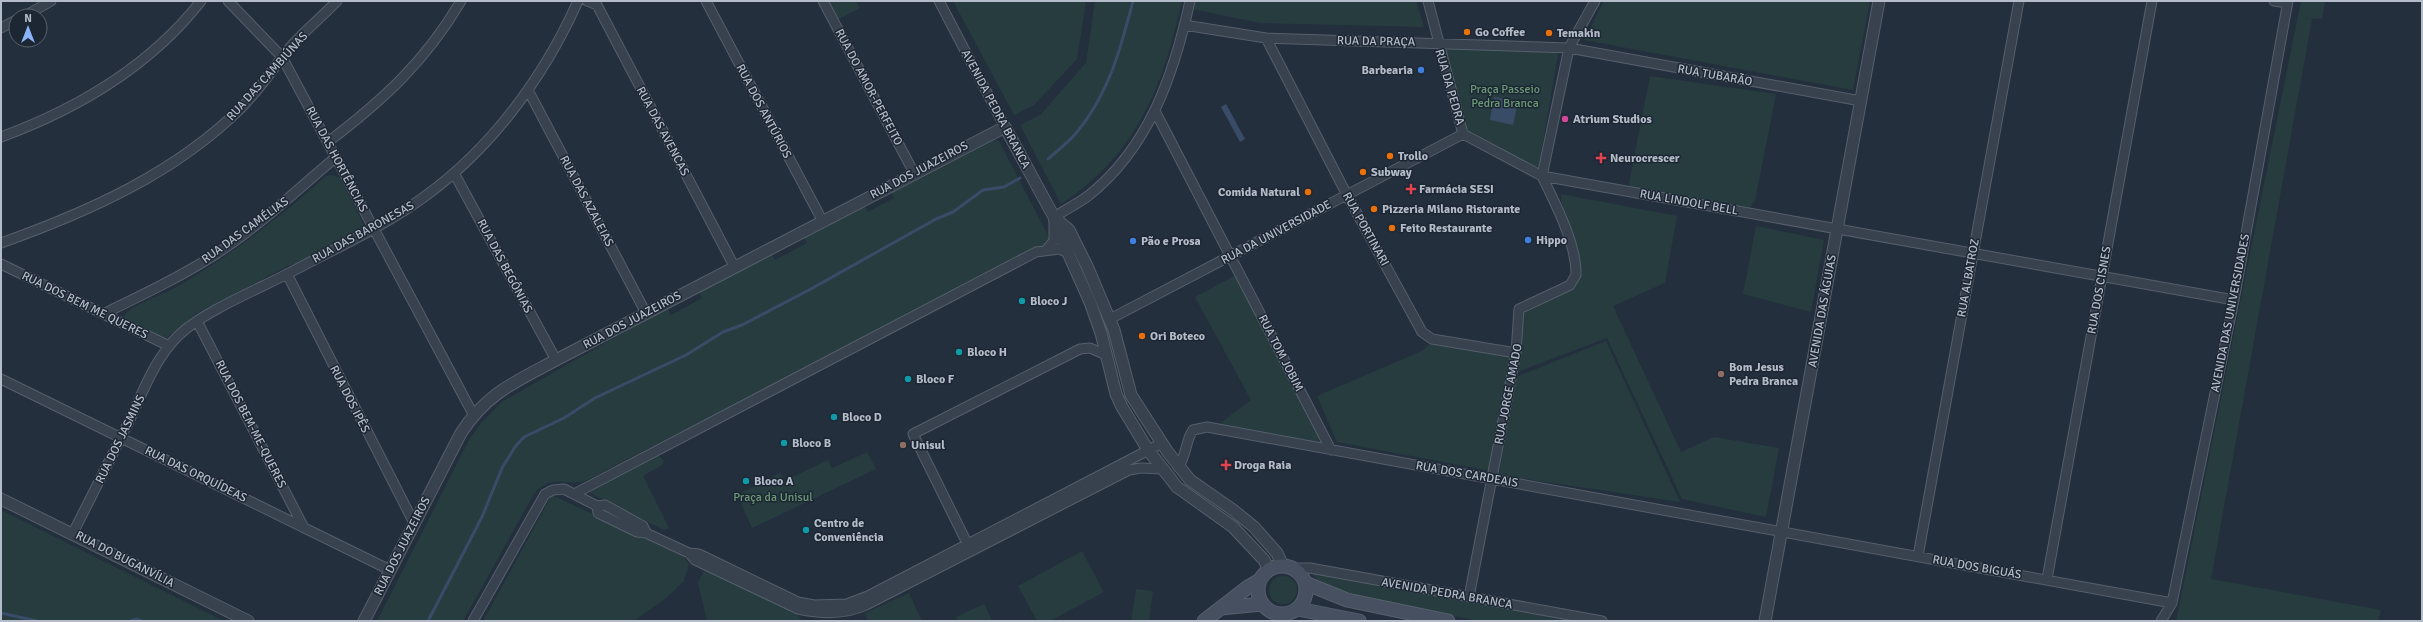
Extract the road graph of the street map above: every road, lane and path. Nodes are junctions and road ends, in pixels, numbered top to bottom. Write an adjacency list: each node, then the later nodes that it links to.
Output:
1 (51, 1): 20 (street)
2 (201, 1): 31 (street)
3 (228, 1): 25 (street, RUA DAS HORTÊNCIAS)
4 (336, 1): 25 (street, RUA DAS CAMBIÚNAS)
5 (461, 1): 32 (street)
6 (578, 1): 26 (street, RUA DAS BARONESAS)
7 (587, 1): 19 (street, RUA DAS AVENCAS)
8 (706, 1): 39 (street, RUA DOS ANTÚRIOS)
9 (823, 1): 35 (street, RUA DO AMOR-PERFEITO)
10 (939, 1): 29 (street, AVENIDA PEDRA BRANCA)
11 (1190, 1): 21 (street)
12 (1428, 1): 23 (street, RUA DA PEDRA)
13 (1595, 1): 24 (street)
14 (1879, 1): 27 (street, AVENIDA DAS ÁGUIAS)
15 (2019, 1): 45 (street, RUA ALBATROZ)
16 (2152, 1): 50 (street, RUA DOS CISNES)
17 (2274, 1): 18 (street)
18 (2287, 2): 51 (street, AVENIDA DAS UNIVERSIDADES)
19 (601, 3): 48 (street, RUA DAS AVENCAS)
20 (38, 8)
21 (1184, 25): 22 (street, RUA DA PRAÇA); 28 (street)
22 (1266, 38): 23 (street, RUA DA PRAÇA); 37 (street, RUA PORTINARI)
23 (1438, 43): 24 (street, RUA DA PRAÇA); 30 (street, RUA DA PEDRA)
24 (1569, 48): 27 (street, RUA TUBARÃO); 36 (street)
25 (282, 57): 32 (street, RUA DAS HORTÊNCIAS); 42 (street, RUA DAS CAMBIÚNAS)
26 (528, 90): 34 (street, RUA DAS BARONESAS); 52 (street, RUA DAS AZALEIAS)
27 (1861, 101): 41 (street, AVENIDA DAS ÁGUIAS)
28 (1155, 111): 38 (street); 46 (street, RUA TOM JOBIM)
29 (1005, 127): 35 (street, RUA DOS JUAZEIROS); 38 (street, AVENIDA PEDRA BRANCA)
30 (1463, 134): 36 (street, RUA DA PEDRA); 37 (street, RUA DA UNIVERSIDADE)
31 (1, 137)
32 (328, 142): 33 (street, RUA DAS HORTÊNCIAS)
33 (336, 157): 40 (street, RUA DAS HORTÊNCIAS); 53 (street, RUA DAS CAMÉLIAS)
34 (454, 172): 40 (street, RUA DAS BARONESAS); 59 (street, RUA DAS BEGÔNIAS)
35 (914, 172): 39 (street, RUA DOS JUAZEIROS)
36 (1542, 176): 41 (street, RUA LINDOLF BELL); 57 (street, RUA JORGE AMADO)
37 (1347, 195): 46 (street, RUA DA UNIVERSIDADE); 57 (street, RUA PORTINARI)
38 (1054, 217): 43 (street); 44 (street, AVENIDA PEDRA BRANCA); 54 (street, AVENIDA PEDRA BRANCA)
39 (822, 220): 48 (street, RUA DOS JUAZEIROS)
40 (374, 228): 49 (street, RUA DAS BARONESAS); 61 (street, RUA DAS HORTÊNCIAS)
41 (1837, 228): 45 (street, RUA LINDOLF BELL); 73 (street, AVENIDA DAS ÁGUIAS)
42 (1, 243)
43 (1046, 250): 44 (street); 69 (street)
44 (1067, 252): 58 (street, AVENIDA PEDRA BRANCA)
45 (1973, 253): 50 (street, RUA LINDOLF BELL); 77 (street, RUA ALBATROZ)
46 (1231, 256): 54 (street, RUA DA UNIVERSIDADE); 65 (street, RUA TOM JOBIM)
47 (1, 264): 53 (street, RUA DOS BEM ME QUERES)
48 (734, 266): 52 (street, RUA DOS JUAZEIROS)
49 (286, 274): 55 (street, RUA DAS BARONESAS); 71 (street, RUA DOS IPÊS)
50 (2102, 276): 51 (street, RUA LINDOLF BELL); 81 (street, RUA DOS CISNES)
51 (2234, 300): 84 (street, AVENIDA DAS UNIVERSIDADES)
52 (646, 313): 59 (street, RUA DOS JUAZEIROS)
53 (103, 314): 56 (street, RUA DOS BEM ME QUERES)
54 (1110, 319): 63 (street, AVENIDA PEDRA BRANCA)
55 (197, 321): 56 (street, RUA DAS BARONESAS); 72 (street, RUA DOS BEM-ME-QUERES)
56 (169, 346): 62 (street, RUA DOS JASMINS)
57 (1516, 354): 68 (street, RUA JORGE AMADO)
58 (1106, 355): 64 (street, AVENIDA PEDRA BRANCA); 75 (street)
59 (556, 360): 61 (street, RUA DOS JUAZEIROS)
60 (1, 379): 62 (street, RUA DAS ORQUÍDEAS)
61 (474, 414): 71 (street, RUA DOS JUAZEIROS)
62 (121, 438): 72 (street, RUA DAS ORQUÍDEAS); 74 (street, RUA DOS JASMINS)
63 (1162, 443): 64 (street); 66 (street, AVENIDA PEDRA BRANCA)
64 (1148, 450): 67 (street, AVENIDA PEDRA BRANCA); 75 (street)
65 (1331, 450): 66 (street, RUA DOS CARDEAIS); 68 (street, RUA DOS CARDEAIS)
66 (1178, 467): 78 (street, AVENIDA PEDRA BRANCA)
67 (1162, 469): 76 (street); 80 (street, AVENIDA PEDRA BRANCA)
68 (1491, 478): 73 (street, RUA DOS CARDEAIS); 83 (street, RUA JORGE AMADO)
69 (574, 494): 76 (street); 90 (street)
70 (1, 499): 74 (street, RUA DO BUGANVÍLIA)
71 (414, 523): 79 (street, RUA DOS JUAZEIROS)
72 (304, 528): 79 (street, RUA DAS ORQUÍDEAS)
73 (1782, 531): 77 (street, RUA DOS BIGUÁS); 95 (street, AVENIDA DAS ÁGUIAS)
74 (73, 533): 88 (street, RUA DO BUGANVÍLIA)
75 (968, 545): 76 (street)
76 (689, 553)
77 (1918, 556): 81 (street, RUA DOS BIGUÁS)
78 (1287, 567): 80 (main road); 82 (main road); 83 (street, AVENIDA PEDRA BRANCA)
79 (390, 570): 89 (street, RUA DOS JUAZEIROS)
80 (1265, 575): 85 (main road); 86 (main road)
81 (2047, 579): 84 (street, RUA DOS BIGUÁS)
82 (1305, 583): 87 (main road); 93 (main road)
83 (1469, 597): 94 (street, AVENIDA PEDRA BRANCA)
84 (2172, 603): 96 (street, AVENIDA DAS UNIVERSIDADES)
85 (1262, 604): 86 (main road); 87 (main road)
86 (1221, 608): 91 (main road)
87 (1298, 609): 92 (main road)
88 (248, 621)
89 (364, 621)
90 (473, 621)
91 (1204, 621)
92 (1359, 621)
93 (1448, 621)
94 (1602, 621)
95 (1765, 621)
96 (2161, 621)

